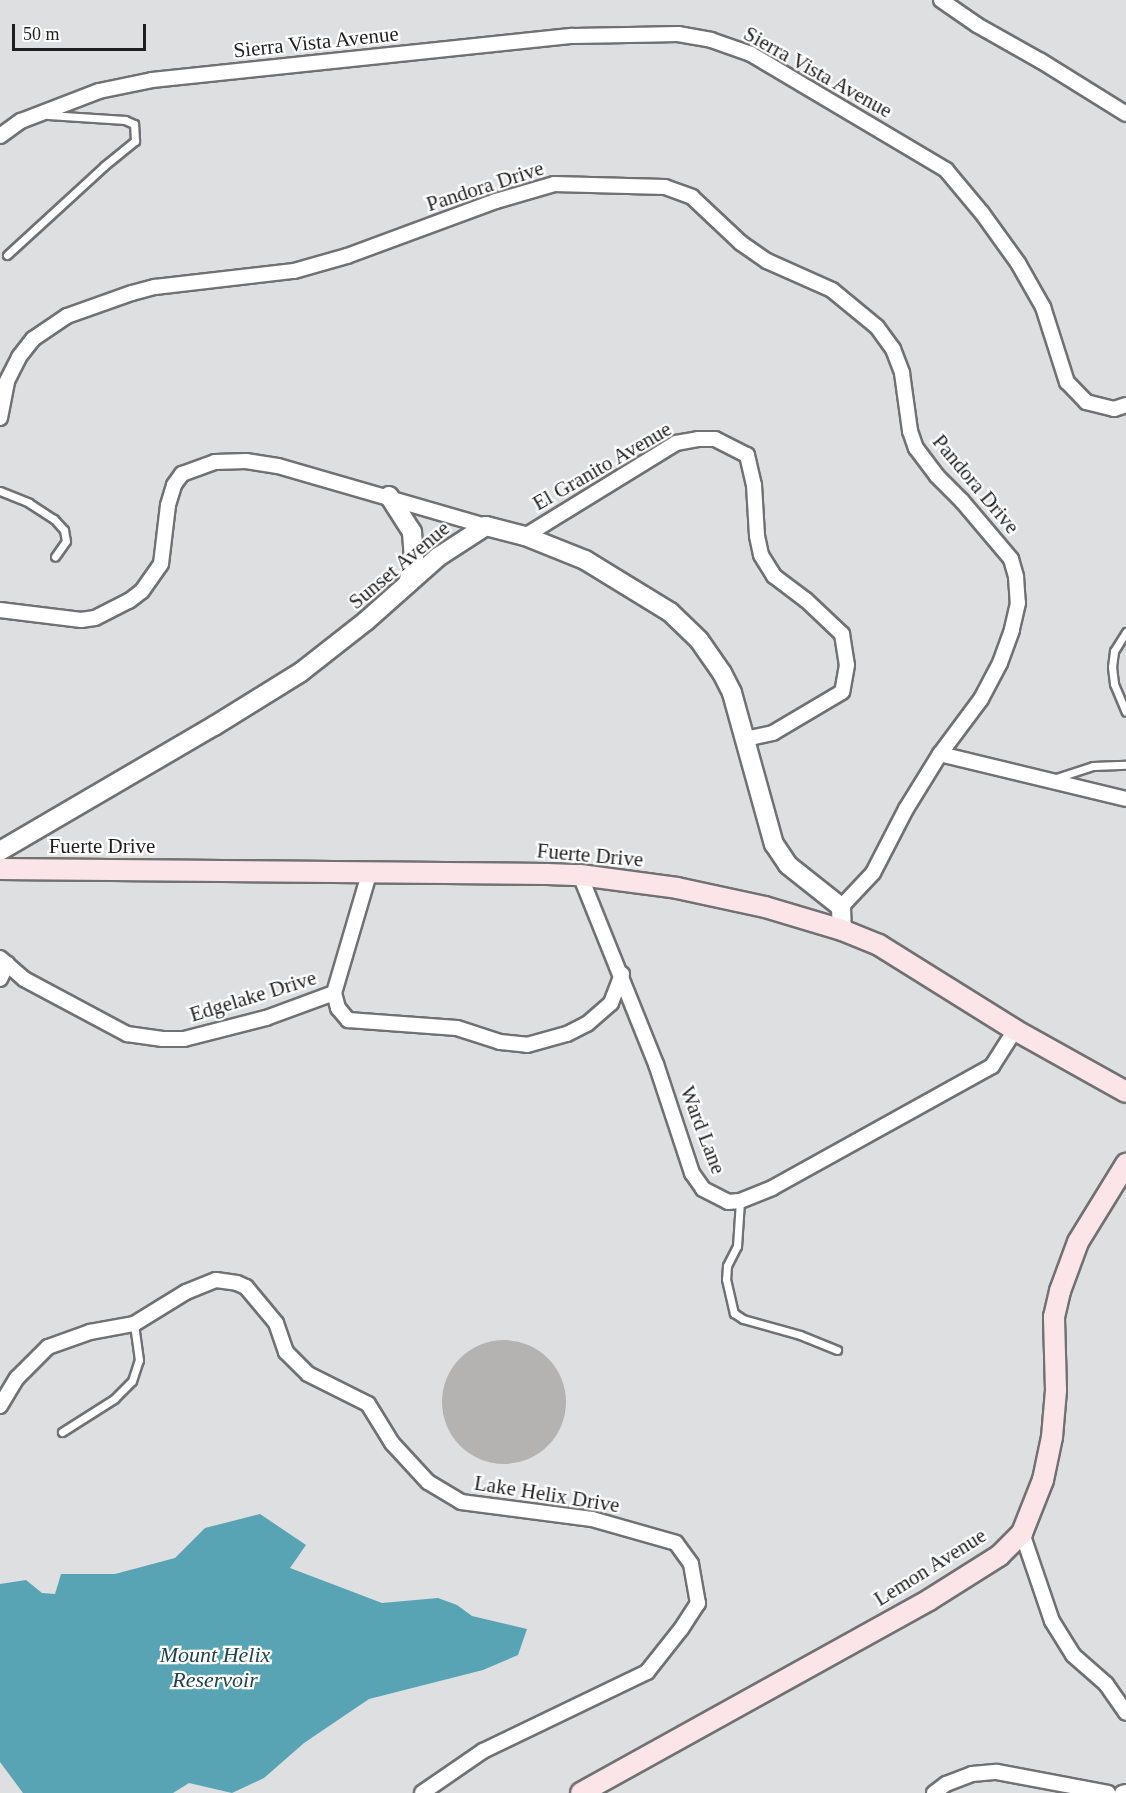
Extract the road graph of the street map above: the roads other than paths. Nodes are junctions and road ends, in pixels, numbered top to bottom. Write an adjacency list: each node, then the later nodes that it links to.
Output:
1 (941, 0): 2 (street)
2 (1126, 114)
3 (37, 115): 4 (street, Sierra Vista Avenue); 5 (lane); 6 (street, Sierra Vista Avenue)
4 (0, 136)
5 (7, 255)
6 (1126, 405)
7 (0, 418): 18 (street, Pandora Drive)
8 (0, 491): 12 (lane)
9 (389, 496): 10 (street); 13 (street); 14 (street)
10 (486, 526): 11 (street); 13 (street, Sunset Avenue)
11 (525, 536): 17 (street); 17 (street, El Granito Avenue)
12 (55, 556)
13 (408, 584): 22 (street, Sunset Avenue)
14 (0, 610)
15 (1126, 632): 16 (lane)
16 (1126, 712)
17 (745, 739): 26 (street)
18 (940, 754): 20 (street); 26 (street, Pandora Drive)
19 (1126, 765): 20 (lane)
20 (1050, 780): 21 (street)
21 (1126, 800)
22 (0, 851)
23 (0, 869): 24 (main road, Fuerte Drive)
24 (370, 871): 25 (main road, Fuerte Drive); 31 (street)
25 (580, 875): 27 (main road, Fuerte Drive); 29 (street, Ward Lane)
26 (841, 907): 27 (street)
27 (842, 930): 32 (main road, Fuerte Drive)
28 (3, 961): 30 (street, Edgelake Drive); 31 (street, Edgelake Drive)
29 (622, 974): 31 (street, Edgelake Drive); 35 (street, Ward Lane)
30 (0, 979)
31 (334, 993)
32 (1015, 1030): 33 (main road, Fuerte Drive); 35 (street)
33 (1126, 1092)
34 (1126, 1164): 40 (main road, Lemon Avenue)
35 (740, 1201): 37 (lane)
36 (134, 1324): 38 (street, Lake Helix Drive); 39 (lane); 43 (street, Lake Helix Drive)
37 (837, 1350)
38 (0, 1406)
39 (62, 1432)
40 (1022, 1533): 41 (street); 44 (main road, Lemon Avenue)
41 (1126, 1713)
42 (1126, 1792): 47 (street)
43 (422, 1793)
44 (581, 1793)
45 (934, 1793): 46 (street)
46 (1108, 1793)
47 (1122, 1793)

